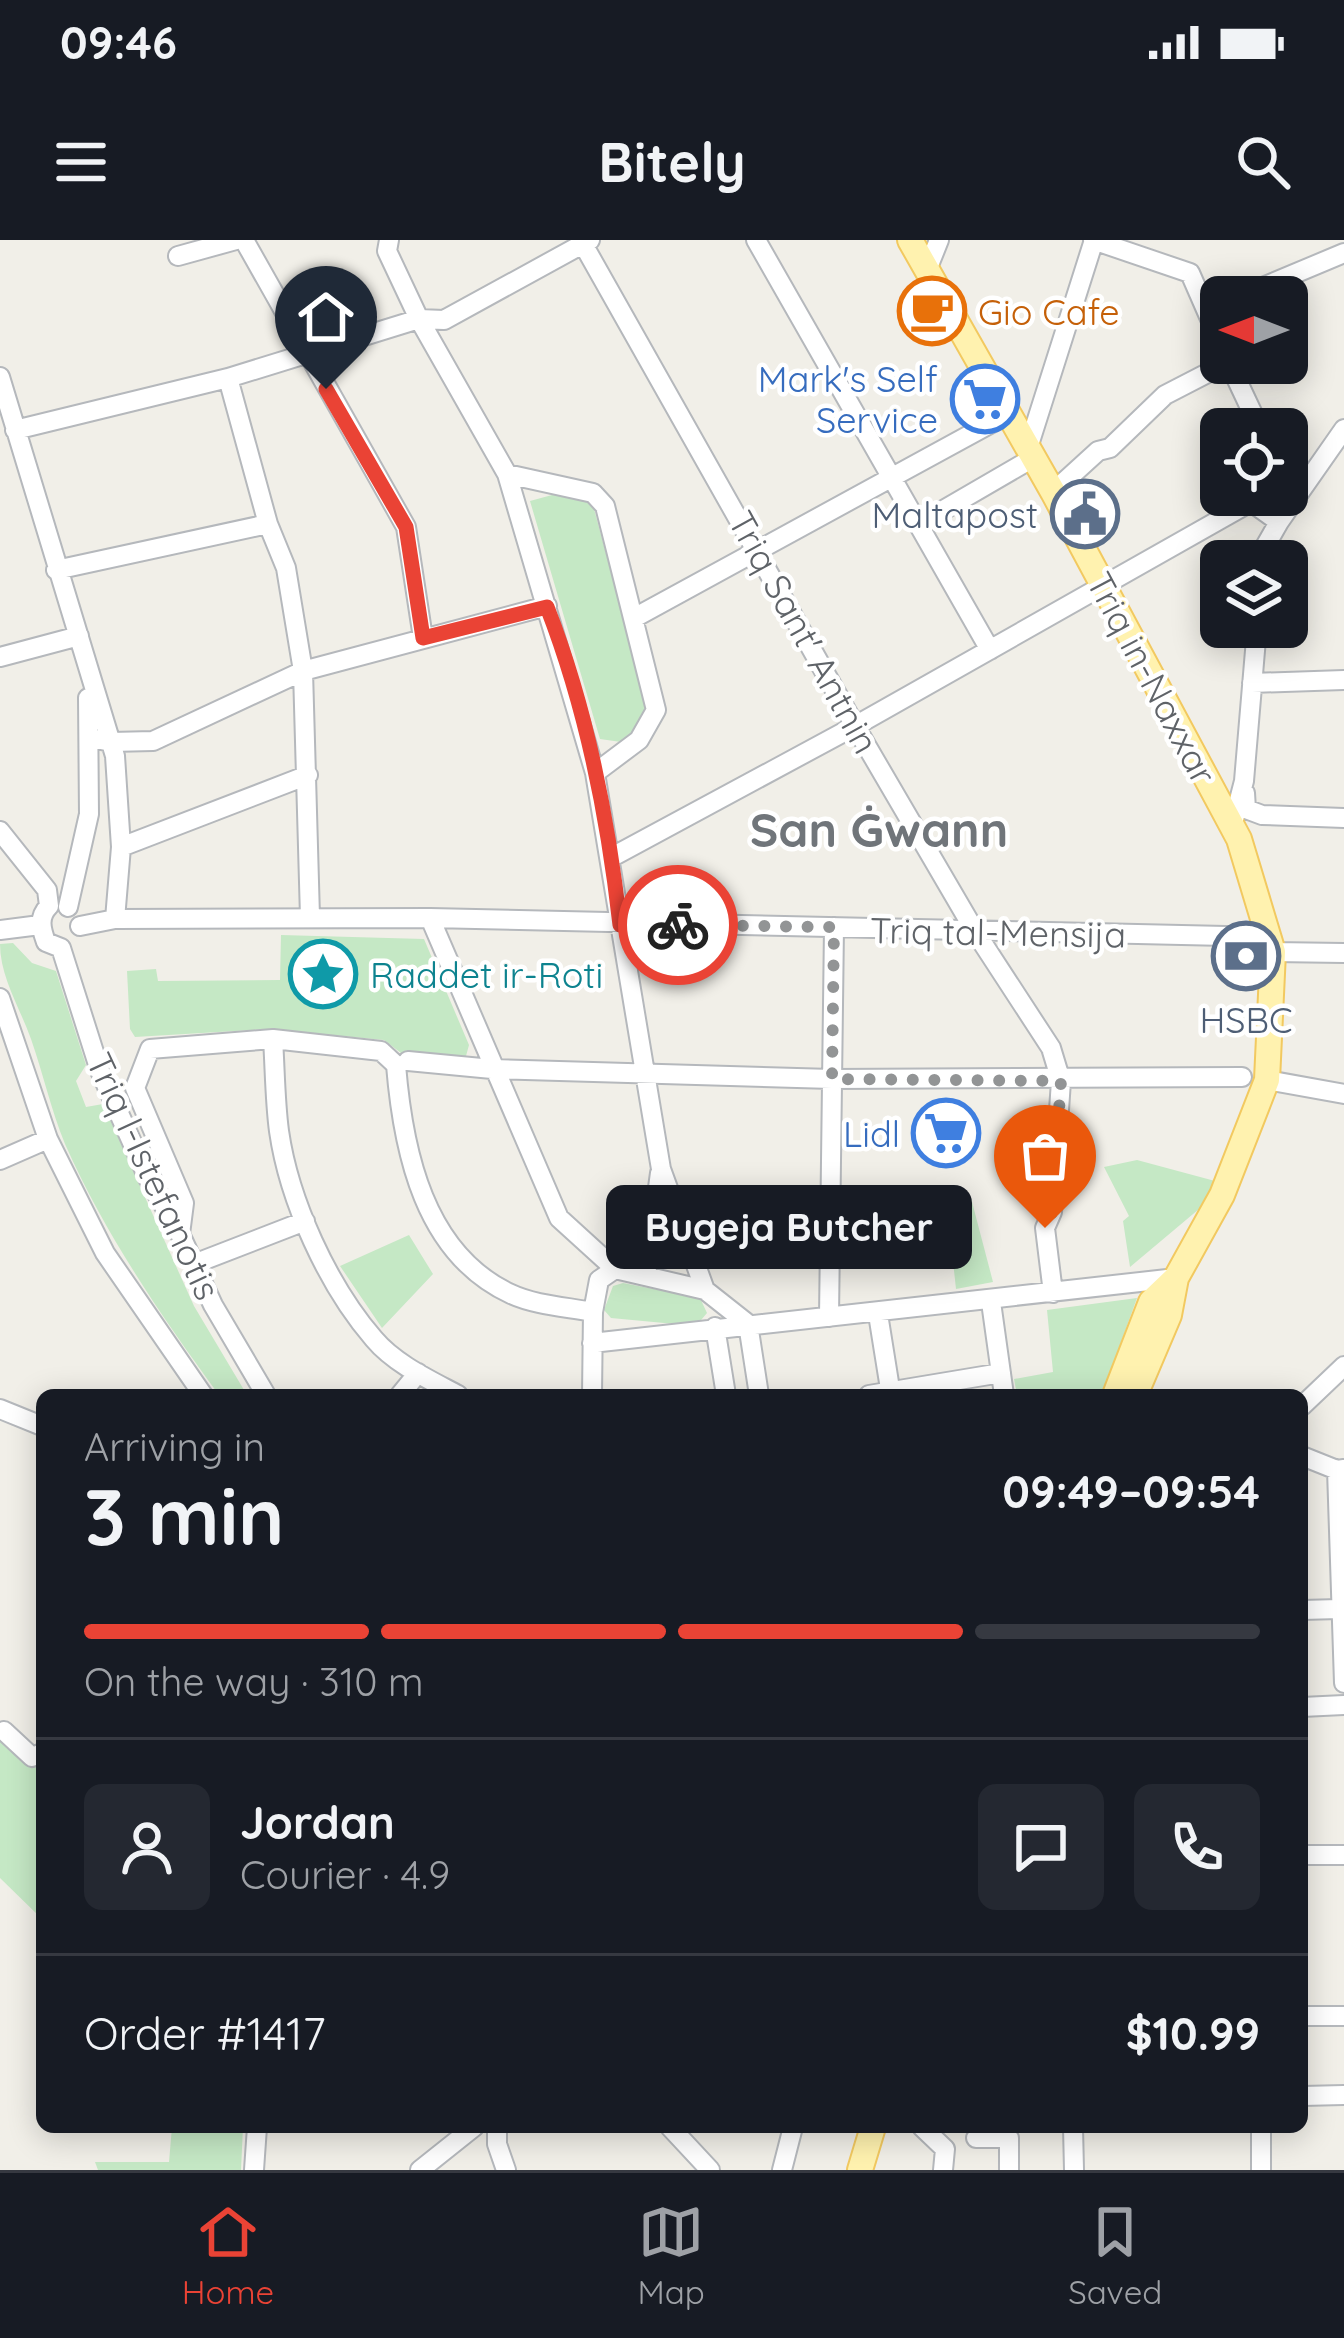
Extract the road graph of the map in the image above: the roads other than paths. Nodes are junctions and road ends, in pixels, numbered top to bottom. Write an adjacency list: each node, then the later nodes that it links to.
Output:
1 (240, 240): 9 (street); 14 (street)
2 (756, 240): 24 (street)
3 (910, 240): 10 (main road, Triq in-Naxxar)
4 (939, 240): 10 (street)
5 (1094, 240): 12 (street); 21 (street)
6 (586, 242): 13 (street); 33 (street, Triq Sant' Antnin)
7 (388, 245): 13 (street)
8 (1344, 254): 11 (street)
9 (178, 256)
10 (927, 270): 18 (main road, Triq in-Naxxar)
11 (1290, 276)
12 (1200, 288)
13 (418, 319): 14 (street); 23 (street)
14 (306, 355): 17 (street); 39 (street)
15 (0, 377): 20 (street)
16 (1200, 377): 25 (street)
17 (228, 378): 20 (street); 31 (street)
18 (1008, 414): 21 (main road, Triq in-Naxxar); 24 (street)
19 (1344, 429): 22 (street)
20 (15, 430): 34 (street)
21 (1030, 453): 25 (main road, Triq in-Naxxar); 30 (street)
22 (1308, 470)
23 (507, 474): 36 (street); 37 (street)
24 (894, 478): 30 (street); 33 (street)
25 (1052, 492): 35 (main road, Triq in-Naxxar)
26 (1224, 516): 35 (street)
27 (1273, 516): 29 (street)
28 (1281, 516): 29 (street)
29 (1279, 521): 32 (street)
30 (921, 523): 41 (street)
31 (268, 524): 34 (street); 43 (street)
32 (1269, 540)
33 (758, 548): 37 (street); 46 (street, Triq Sant' Antnin)
34 (56, 570): 38 (street)
35 (1103, 587): 41 (street); 51 (main road, Triq in-Naxxar)
36 (547, 607): 39 (street); 48 (street)
37 (634, 618): 48 (street)
38 (79, 636): 42 (street); 47 (street)
39 (423, 638): 43 (street)
40 (1255, 648): 45 (street)
41 (990, 650): 46 (street)
42 (0, 657)
43 (303, 671): 47 (street); 49 (street)
44 (1344, 680): 45 (street)
45 (1252, 683): 50 (street)
46 (855, 726): 57 (street); 67 (street, Triq Sant' Antnin)
47 (101, 740): 56 (street); 58 (street)
48 (595, 773): 57 (street)
49 (308, 775): 56 (street); 59 (street)
50 (1244, 781): 51 (street); 52 (street); 55 (street)
51 (1216, 796): 55 (main road, Triq in-Naxxar)
52 (1262, 815): 53 (street); 55 (street)
53 (1344, 818)
54 (0, 831): 58 (street)
55 (1236, 833): 68 (main road, Triq in-Naxxar)
56 (121, 847): 61 (street)
57 (612, 856): 62 (street)
58 (59, 907): 63 (street); 64 (street)
59 (310, 917): 60 (street, Triq tal-Mensija); 61 (street, Triq tal-Mensija)
60 (430, 918): 62 (street, Triq tal-Mensija); 74 (street)
61 (115, 919): 64 (street, Triq tal-Mensija)
62 (620, 925): 65 (street, Triq tal-Mensija); 75 (street)
63 (40, 926): 66 (street); 69 (street)
64 (80, 926): 69 (street)
65 (834, 927): 67 (street, Triq tal-Mensija); 76 (street)
66 (0, 930)
67 (976, 933): 68 (street, Triq tal-Mensija); 78 (street, Triq Sant' Antnin)
68 (1271, 944): 70 (street, Triq tal-Mensija); 77 (main road)
69 (61, 948): 84 (street, Triq l-Istefanotis)
70 (1344, 953)
71 (0, 998): 80 (street)
72 (272, 1039): 73 (street); 83 (street); 84 (street)
73 (402, 1063): 74 (street); 92 (street)
74 (492, 1069): 75 (street); 86 (street)
75 (643, 1073): 76 (street); 82 (street)
76 (832, 1079): 78 (street); 94 (street)
77 (1254, 1079): 78 (street); 79 (street); 88 (main road)
78 (1061, 1081): 90 (street)
79 (1344, 1094)
80 (48, 1139): 81 (street); 101 (street)
81 (0, 1160)
82 (661, 1169): 87 (street); 89 (street)
83 (305, 1221): 85 (street); 99 (street)
84 (180, 1234): 85 (street, Triq l-Istefanotis)
85 (194, 1264): 102 (street, Triq l-Istefanotis)
86 (615, 1269): 87 (street); 92 (street)
87 (646, 1275): 89 (street)
88 (1176, 1278): 90 (street); 111 (main road); 112 (main road)
89 (705, 1290): 95 (street)
90 (1053, 1293): 91 (street)
91 (991, 1302): 93 (street); 100 (street)
92 (592, 1312): 97 (street)
93 (878, 1314): 94 (street); 108 (street)
94 (829, 1317): 95 (street)
95 (748, 1324): 96 (street); 107 (street)
96 (715, 1327): 97 (street); 106 (street)
97 (592, 1343): 105 (street)
98 (1344, 1366): 113 (street)
99 (418, 1372): 103 (street); 104 (street)
100 (1001, 1373): 109 (street); 110 (street)
101 (199, 1389)
102 (262, 1389)
103 (405, 1389)
104 (448, 1389)
105 (592, 1389)
106 (725, 1389)
107 (758, 1389)
108 (889, 1389)
109 (912, 1389)
110 (1003, 1389)
111 (1117, 1389)
112 (1138, 1389)
113 (1308, 1400)
114 (0, 1408): 115 (street)
115 (36, 1423)
116 (1308, 1458): 117 (street)
117 (1340, 1470): 118 (street)
118 (1339, 1609): 119 (street); 120 (street)
119 (1308, 1610)
120 (1344, 1683)
121 (1344, 1706): 122 (street)
122 (1308, 1707)
123 (4, 1731): 124 (street)
124 (36, 1755)
125 (1308, 1855): 126 (street)
126 (1344, 1855)
127 (1308, 2016): 128 (street)
128 (1344, 2016)
129 (1344, 2095): 130 (street)
130 (1308, 2096)
131 (257, 2133): 141 (street)
132 (466, 2133): 142 (street)
133 (497, 2133): 143 (street)
134 (676, 2133): 144 (street)
135 (791, 2133): 145 (street)
136 (871, 2133): 146 (main road)
137 (928, 2133): 147 (street)
138 (1073, 2133): 149 (street)
139 (1261, 2133): 150 (street)
140 (976, 2138): 148 (street)
141 (254, 2170)
142 (420, 2170)
143 (506, 2170)
144 (710, 2170)
145 (782, 2170)
146 (860, 2170)
147 (943, 2170)
148 (1009, 2170)
149 (1074, 2170)
150 (1261, 2170)

